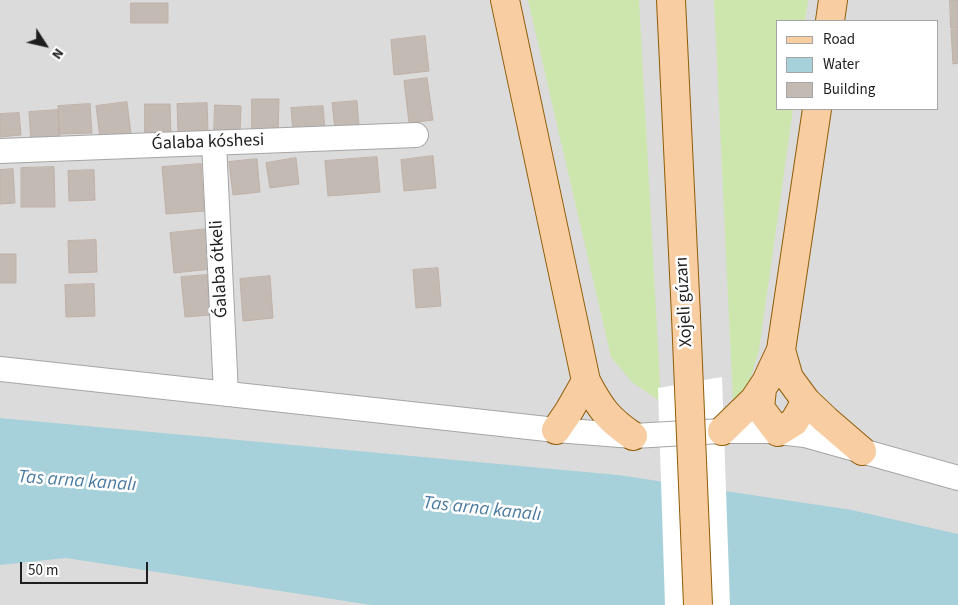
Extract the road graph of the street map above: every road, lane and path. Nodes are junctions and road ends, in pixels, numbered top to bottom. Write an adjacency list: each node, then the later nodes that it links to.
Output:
1 (505, 0): 11 (main road)
2 (671, 0): 21 (main road, Xojeli gúzarı, bridge)
3 (833, 0): 4 (main road)
4 (830, 20)
5 (817, 110): 9 (main road)
6 (416, 135): 7 (street, Ǵalaba kóshesi)
7 (214, 143): 8 (street, Ǵalaba kóshesi); 13 (street, Ǵalaba ótkeli)
8 (0, 151)
9 (781, 350): 12 (main road); 14 (main road)
10 (0, 369): 13 (street)
11 (586, 381): 15 (main road); 18 (main road)
12 (762, 389): 16 (main road); 17 (main road)
13 (226, 394): 15 (street)
14 (806, 401): 17 (main road); 19 (main road)
15 (556, 430): 18 (street)
16 (722, 431): 17 (street); 18 (street)
17 (778, 432): 19 (street)
18 (633, 436)
19 (862, 451): 20 (street)
20 (958, 478)
21 (698, 605)

